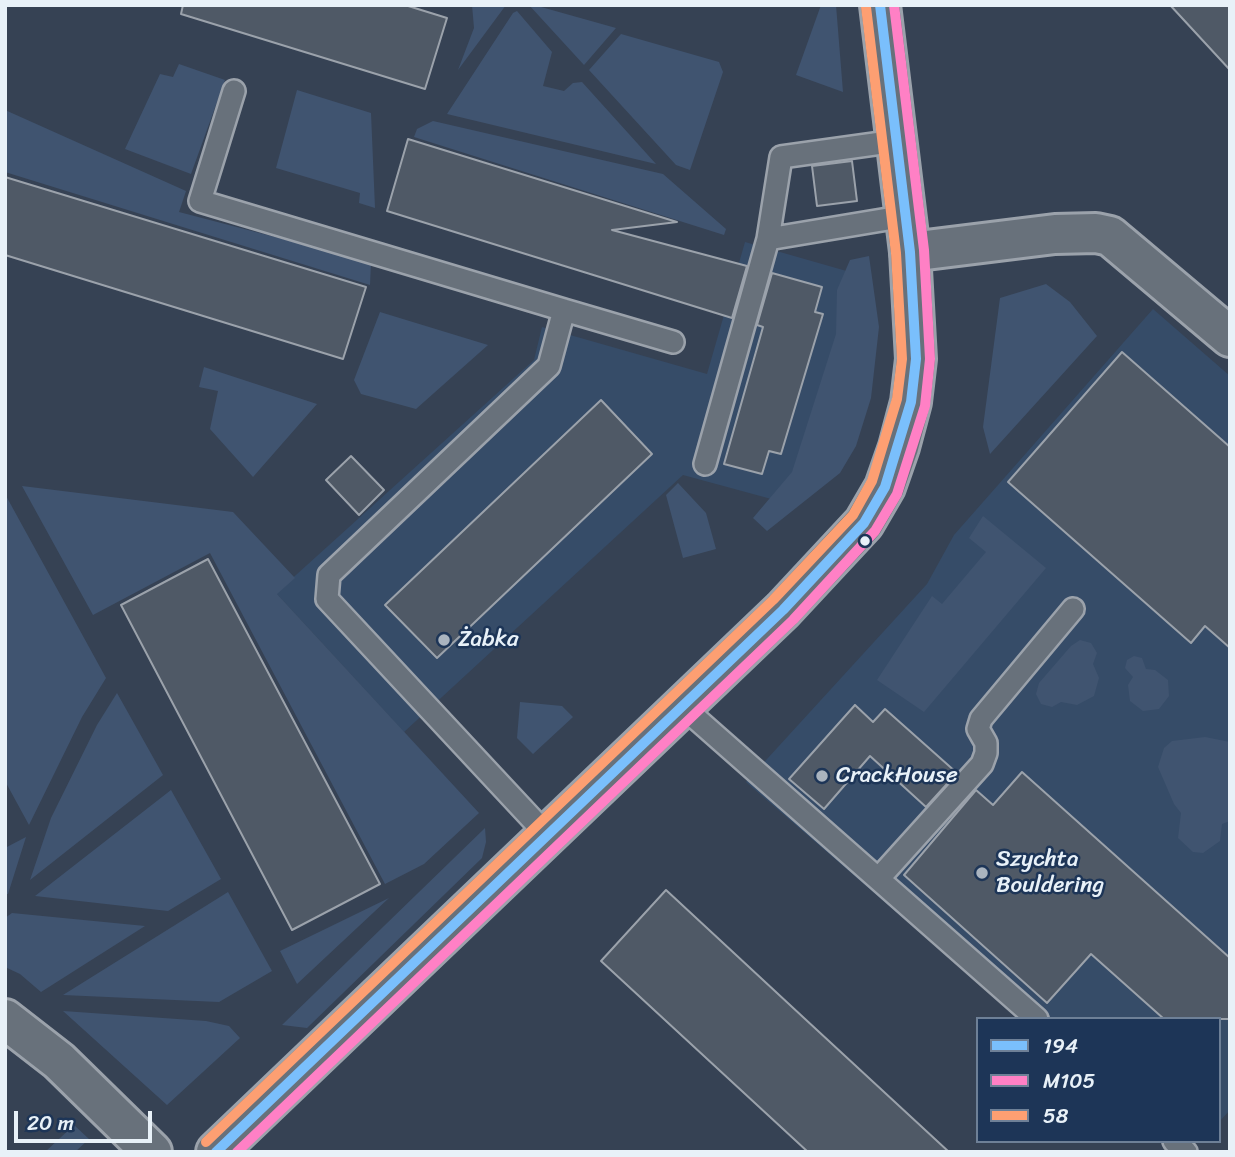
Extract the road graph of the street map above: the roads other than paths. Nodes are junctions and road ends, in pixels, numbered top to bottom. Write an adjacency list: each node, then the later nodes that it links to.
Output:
1 (880, 5): 3 (street)
2 (234, 91): 6 (lane)
3 (896, 141): 4 (street); 5 (lane)
4 (908, 234): 5 (lane); 7 (street); 11 (street)
5 (768, 239): 9 (lane)
6 (564, 310): 8 (lane); 12 (lane)
7 (1230, 337)
8 (673, 342)
9 (705, 464)
10 (1073, 610): 13 (lane)
11 (683, 707): 12 (street); 13 (lane)
12 (547, 835): 16 (street)
13 (880, 878): 14 (lane)
14 (1035, 1017)
15 (5, 1019): 17 (street)
16 (223, 1149)
17 (152, 1152)

